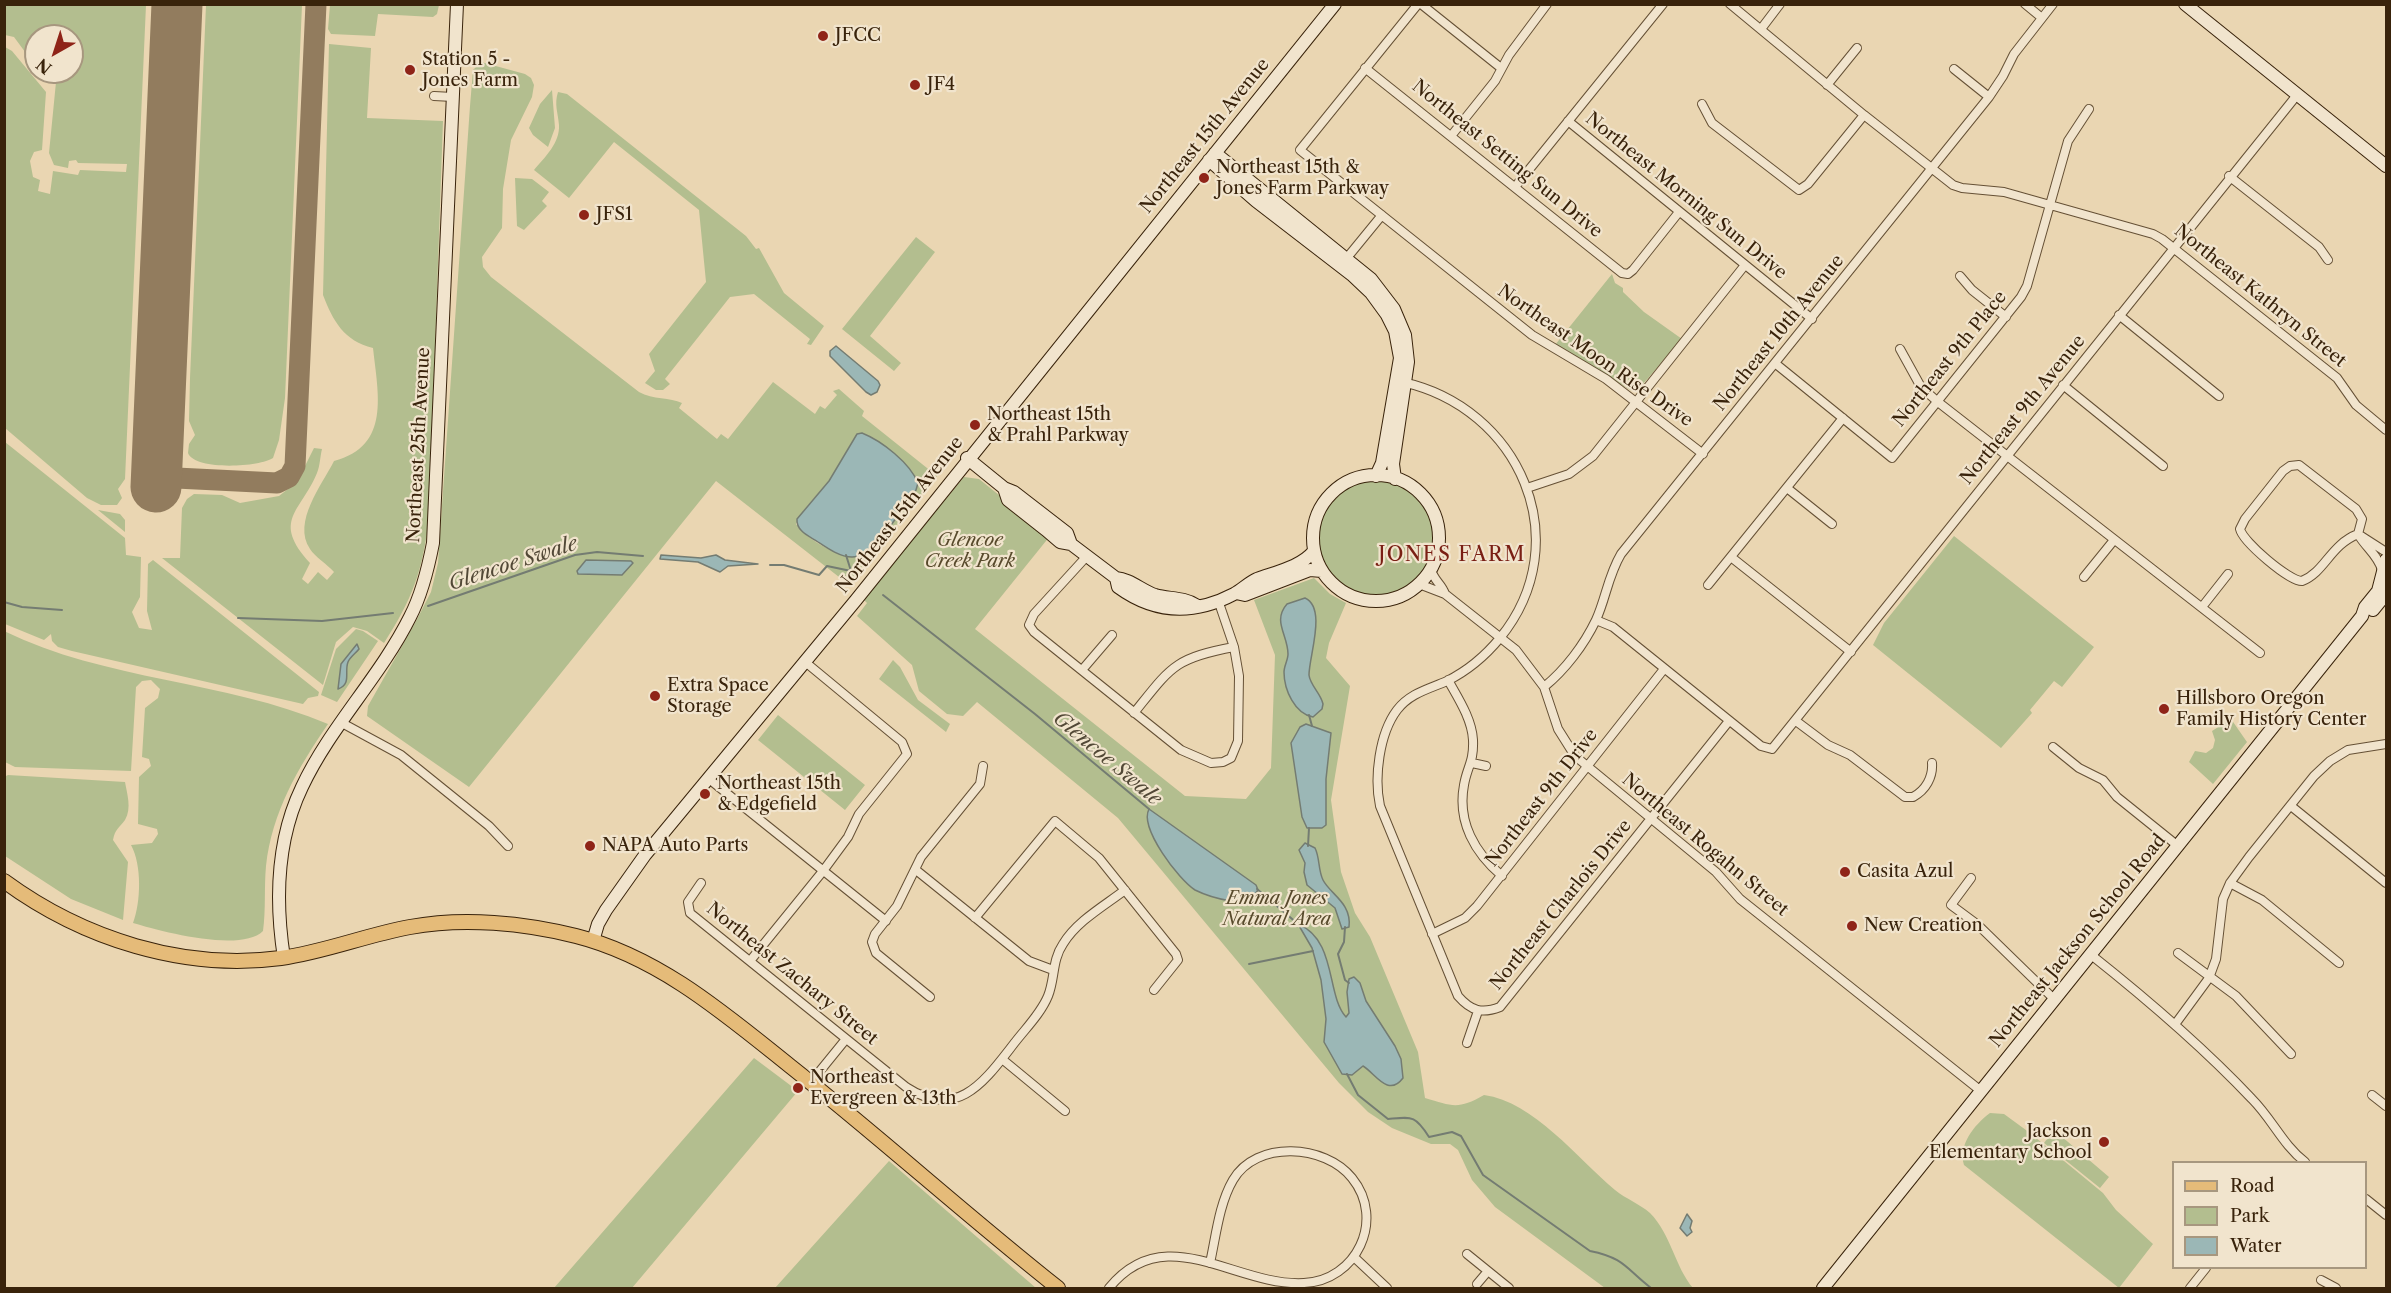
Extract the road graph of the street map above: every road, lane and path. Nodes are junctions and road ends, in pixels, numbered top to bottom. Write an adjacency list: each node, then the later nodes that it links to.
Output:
1 (457, 4): 21 (street, Northeast 25th Avenue)
2 (1335, 4): 27 (street, Northeast 15th Avenue)
3 (1420, 4): 14 (street); 15 (street)
4 (1547, 4): 15 (street)
5 (1663, 4): 25 (street)
6 (1730, 4): 12 (street, Northeast Kathryn Street)
7 (1780, 4): 12 (street)
8 (2025, 4): 11 (street)
9 (2053, 4): 11 (street, Northeast 10th Avenue)
10 (2185, 4): 18 (street)
11 (2042, 18): 20 (street, Northeast 10th Avenue)
12 (1761, 29): 17 (street, Northeast Kathryn Street)
13 (1857, 48): 17 (street)
14 (1365, 68): 26 (street, Northeast Setting Sun Drive); 34 (street, Northeast Moon Rise Drive)
15 (1501, 68): 26 (street)
16 (1954, 69): 20 (street)
17 (1827, 85): 24 (street, Northeast Kathryn Street)
18 (2297, 95): 28 (street); 30 (street, Northeast 9th Avenue)
19 (434, 96): 21 (street)
20 (1989, 97): 29 (street, Northeast 10th Avenue)
21 (453, 98): 94 (street, Northeast 25th Avenue)
22 (1702, 104): 24 (street)
23 (2089, 109): 32 (street, Northeast 9th Place)
24 (1864, 116): 29 (street, Northeast Kathryn Street)
25 (1568, 122): 31 (street); 33 (street, Northeast Morning Sun Drive)
26 (1452, 136): 31 (street, Northeast Setting Sun Drive)
27 (1212, 157): 36 (street); 45 (street); 54 (street, Northeast 15th Avenue)
28 (2386, 166)
29 (1931, 168): 32 (street, Northeast Kathryn Street); 42 (street, Northeast 10th Avenue)
30 (2229, 176): 35 (street, Northeast 9th Avenue); 37 (street)
31 (1515, 187): 33 (street, Northeast Setting Sun Drive)
32 (2050, 205): 35 (street, Northeast Kathryn Street); 41 (street, Northeast 9th Place)
33 (1679, 212): 38 (street, Northeast Morning Sun Drive)
34 (1382, 215): 36 (street); 48 (street, Northeast Moon Rise Drive)
35 (2174, 248): 40 (street, Northeast 9th Avenue); 51 (street, Northeast Kathryn Street)
36 (1346, 259): 45 (street)
37 (2328, 260)
38 (1744, 264): 42 (street, Northeast Morning Sun Drive); 48 (street)
39 (1960, 276): 41 (street)
40 (2119, 315): 46 (street, Northeast 9th Avenue); 47 (street)
41 (2006, 317): 49 (street, Northeast 9th Place)
42 (1812, 319): 44 (street, Northeast 10th Avenue)
43 (1900, 349): 49 (street)
44 (1776, 364): 50 (street); 52 (street, Northeast 10th Avenue)
45 (1402, 382): 56 (street); 57 (street); 58 (street)
46 (2063, 385): 53 (street, Northeast 9th Avenue); 55 (street)
47 (2219, 396)
48 (1637, 401): 52 (street, Northeast Moon Rise Drive); 58 (street)
49 (1938, 402): 50 (street, Northeast 9th Place); 53 (street)
50 (1843, 418): 59 (street)
51 (2386, 430)
52 (1703, 454): 80 (street, Northeast 10th Avenue)
53 (2007, 456): 62 (street); 84 (street, Northeast 9th Avenue)
54 (967, 458): 65 (street); 86 (street, Northeast 15th Avenue)
55 (2163, 466)
56 (1376, 476): 57 (street); 63 (street)
57 (1395, 479): 67 (street)
58 (1527, 488): 82 (street)
59 (1787, 488): 60 (street); 66 (street)
60 (1832, 524)
61 (2358, 534): 61 (street); 64 (street); 69 (street)
62 (2114, 540): 71 (street); 78 (street)
63 (1314, 551): 68 (street); 74 (street)
64 (2386, 552)
65 (1087, 556): 77 (street); 88 (street)
66 (1731, 557): 73 (street); 84 (street)
67 (1431, 569): 72 (street); 75 (street, Northeast Rogahn Street)
68 (1322, 571): 72 (street); 74 (street)
69 (2385, 571): 79 (street, Northeast Jackson School Road)
70 (2228, 574): 78 (street)
71 (2084, 577)
72 (1419, 584): 75 (street, Northeast Rogahn Street)
73 (1708, 585)
74 (1236, 593): 77 (street)
75 (1445, 594): 82 (street, Northeast Rogahn Street)
76 (2386, 594): 79 (street, Northeast Jackson School Road)
77 (1218, 600): 83 (street)
78 (2202, 607): 85 (street)
79 (2362, 616): 106 (street, Northeast Jackson School Road)
80 (1596, 620): 87 (street); 90 (street, Northeast 10th Avenue)
81 (1112, 635): 88 (street)
82 (1501, 638): 89 (street); 90 (street, Northeast Rogahn Street)
83 (1234, 647): 91 (street); 91 (street)
84 (1851, 652): 93 (street, Northeast 9th Avenue)
85 (2260, 653)
86 (804, 661): 102 (street, Northeast 15th Avenue); 108 (street)
87 (1665, 669): 92 (street); 101 (street, Northeast 9th Drive)
88 (1082, 670): 91 (street)
89 (1448, 680): 98 (street); 118 (street)
90 (1544, 687): 101 (street, Northeast Rogahn Street)
91 (1134, 713)
92 (1729, 721): 93 (street, Northeast 9th Avenue); 104 (street, Northeast Charlois Drive)
93 (1796, 721): 97 (street)
94 (342, 723): 105 (street); 122 (street, Northeast 25th Avenue)
95 (2386, 744): 103 (street)
96 (2052, 747): 106 (street)
97 (1932, 763)
98 (1473, 764): 100 (street); 109 (street)
99 (983, 766): 107 (street)
100 (1486, 766)
101 (1587, 768): 104 (street, Northeast Rogahn Street); 109 (street, Northeast 9th Drive)
102 (709, 779): 108 (street); 119 (street, Northeast 15th Avenue)
103 (2291, 806): 112 (street); 113 (street)
104 (1651, 819): 130 (street, Northeast Charlois Drive); 137 (street, Northeast Rogahn Street)
105 (508, 846)
106 (2178, 846): 121 (street, Northeast Jackson School Road)
107 (916, 870): 116 (street); 117 (street)
108 (823, 871): 117 (street); 123 (street)
109 (1502, 876): 118 (street, Northeast 9th Drive)
110 (1971, 878): 129 (street)
111 (4, 881): 122 (main road)
112 (2230, 883): 124 (street); 126 (street)
113 (2386, 883)
114 (701, 884): 123 (street, Northeast Zachary Street)
115 (1125, 890): 116 (street); 125 (street); 127 (street)
116 (975, 918): 125 (street)
117 (886, 921): 128 (street)
118 (1432, 934): 130 (street)
119 (593, 941): 122 (main road); 136 (main road)
120 (2178, 953): 126 (street)
121 (2090, 954): 129 (street, Northeast Jackson School Road); 131 (street)
122 (284, 958)
123 (750, 961): 132 (street, Northeast Zachary Street)
124 (2339, 963)
125 (1053, 970): 135 (street)
126 (2209, 978): 131 (street); 134 (street)
127 (1154, 990)
128 (930, 997)
129 (2054, 999): 137 (street, Northeast Jackson School Road)
130 (1478, 1011): 133 (street)
131 (2176, 1023): 141 (street)
132 (846, 1039): 135 (street, Northeast Zachary Street); 136 (street)
133 (1467, 1043)
134 (2291, 1054)
135 (1002, 1059): 140 (street)
136 (811, 1082): 151 (main road)
137 (1981, 1091): 155 (street, Northeast Jackson School Road)
138 (2372, 1095): 139 (street)
139 (2386, 1106)
140 (1065, 1111)
141 (2294, 1159)
142 (2367, 1200): 143 (street)
143 (2386, 1215)
144 (1467, 1254): 148 (street)
145 (1355, 1258): 146 (street); 146 (street); 153 (street)
146 (1210, 1263): 152 (street)
147 (2205, 1269): 156 (street)
148 (1488, 1271): 150 (street); 154 (street)
149 (2321, 1280): 157 (street)
150 (1477, 1284)
151 (1058, 1288)
152 (1109, 1288)
153 (1387, 1288)
154 (1509, 1288)
155 (1823, 1288)
156 (2190, 1288)
157 (2336, 1288)

